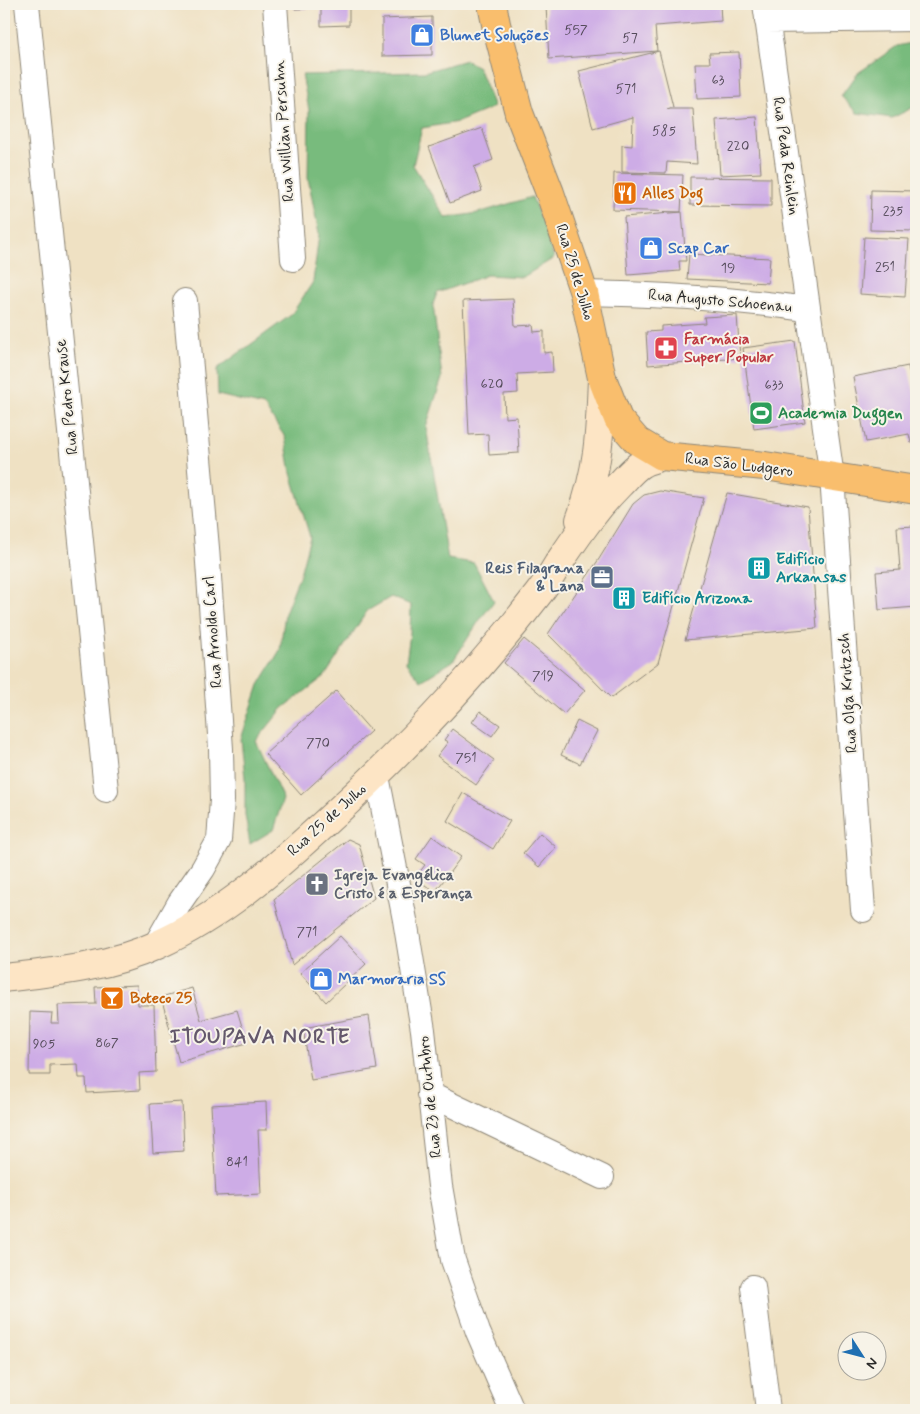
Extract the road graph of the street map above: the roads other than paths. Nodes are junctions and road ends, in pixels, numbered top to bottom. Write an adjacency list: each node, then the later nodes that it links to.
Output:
1 (27, 4): 16 (street, Rua Pedro Krause)
2 (275, 4): 6 (street, Rua Willian Persuhn)
3 (492, 4): 7 (main road, Rua 25 de Julho)
4 (766, 12): 5 (street); 9 (street, Rua Peda Reinlein)
5 (916, 19)
6 (293, 259)
7 (584, 293): 9 (street, Rua Augusto Schoenau); 10 (main road, Rua 25 de Julho)
8 (185, 301): 18 (street, Rua Arnoldo Carl)
9 (807, 309): 12 (street, Rua Augusto Schoenau)
10 (602, 378): 11 (main road, Rua São Ludgero); 14 (main road, Rua 25 de Julho)
11 (662, 456): 12 (main road, Rua São Ludgero); 14 (main road, Rua 25 de Julho)
12 (832, 477): 13 (main road, Rua São Ludgero); 17 (street, Rua Olga Krutzsch)
13 (916, 490)
14 (571, 545): 15 (main road, Rua 25 de Julho)
15 (377, 776): 18 (main road, Rua 25 de Julho); 20 (street, Rua 23 de Outubro)
16 (106, 790)
17 (863, 910)
18 (155, 946): 19 (main road, Rua 25 de Julho)
19 (4, 978)
20 (429, 1094): 21 (street); 23 (street, Rua 23 de Outubro)
21 (602, 1177)
22 (753, 1287): 24 (street)
23 (512, 1410)
24 (768, 1410)

